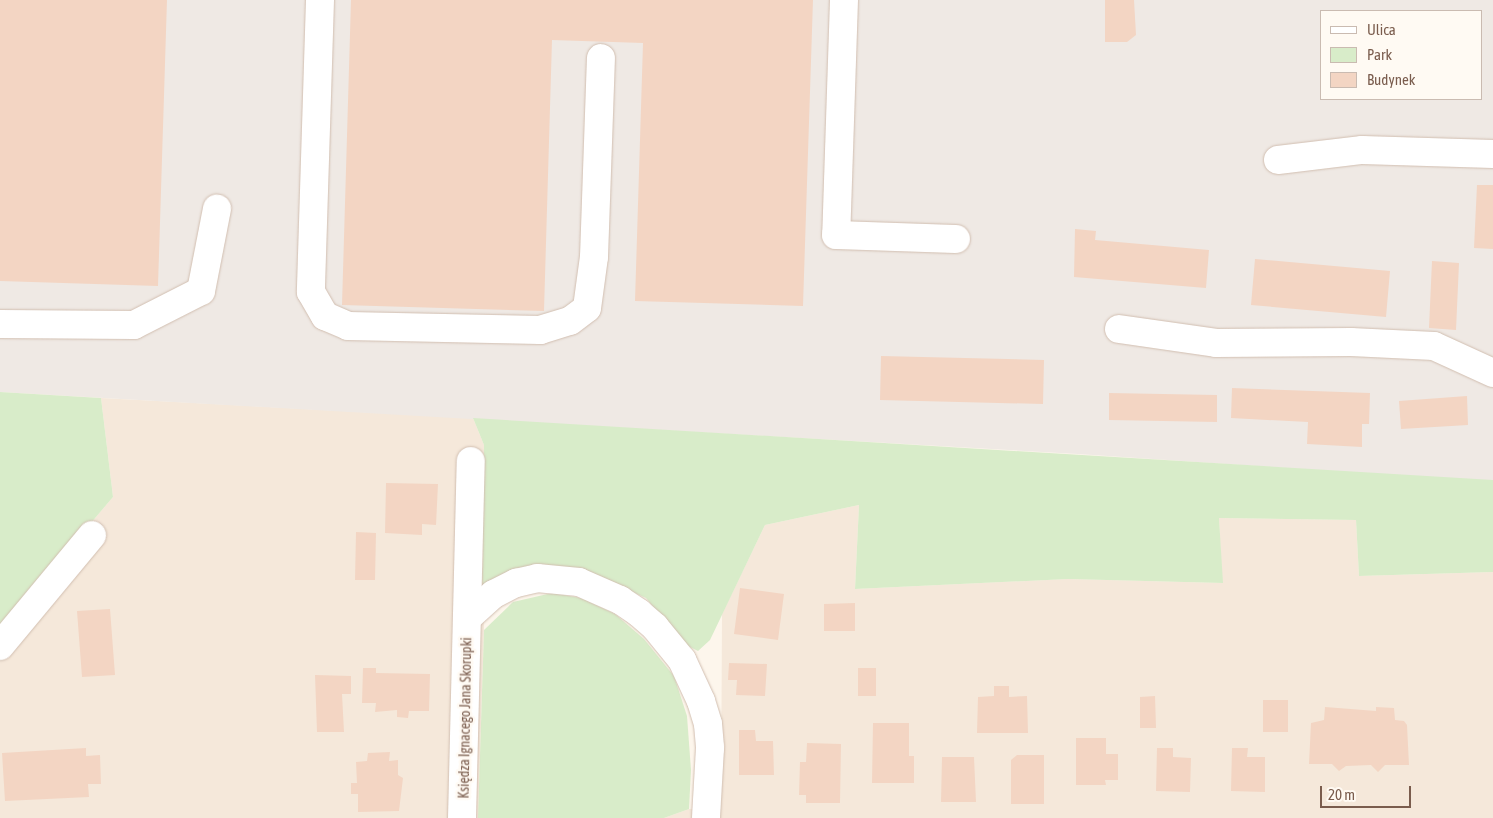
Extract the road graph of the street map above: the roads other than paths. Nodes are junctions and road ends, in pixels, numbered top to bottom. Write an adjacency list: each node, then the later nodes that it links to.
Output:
1 (320, 0): 3 (street)
2 (844, 0): 7 (street)
3 (601, 58)
4 (1493, 154): 5 (street)
5 (1278, 160)
6 (217, 210): 8 (street)
7 (956, 239)
8 (0, 324)
9 (1119, 329): 10 (street)
10 (1493, 373)
11 (471, 461): 13 (street, Księdza Ignacego Jana Skorupki)
12 (92, 535): 14 (street)
13 (467, 618): 15 (street, Księdza Ignacego Jana Skorupki); 16 (street, Księdza Ignacego Jana Skorupki)
14 (0, 646)
15 (462, 818)
16 (706, 818)

